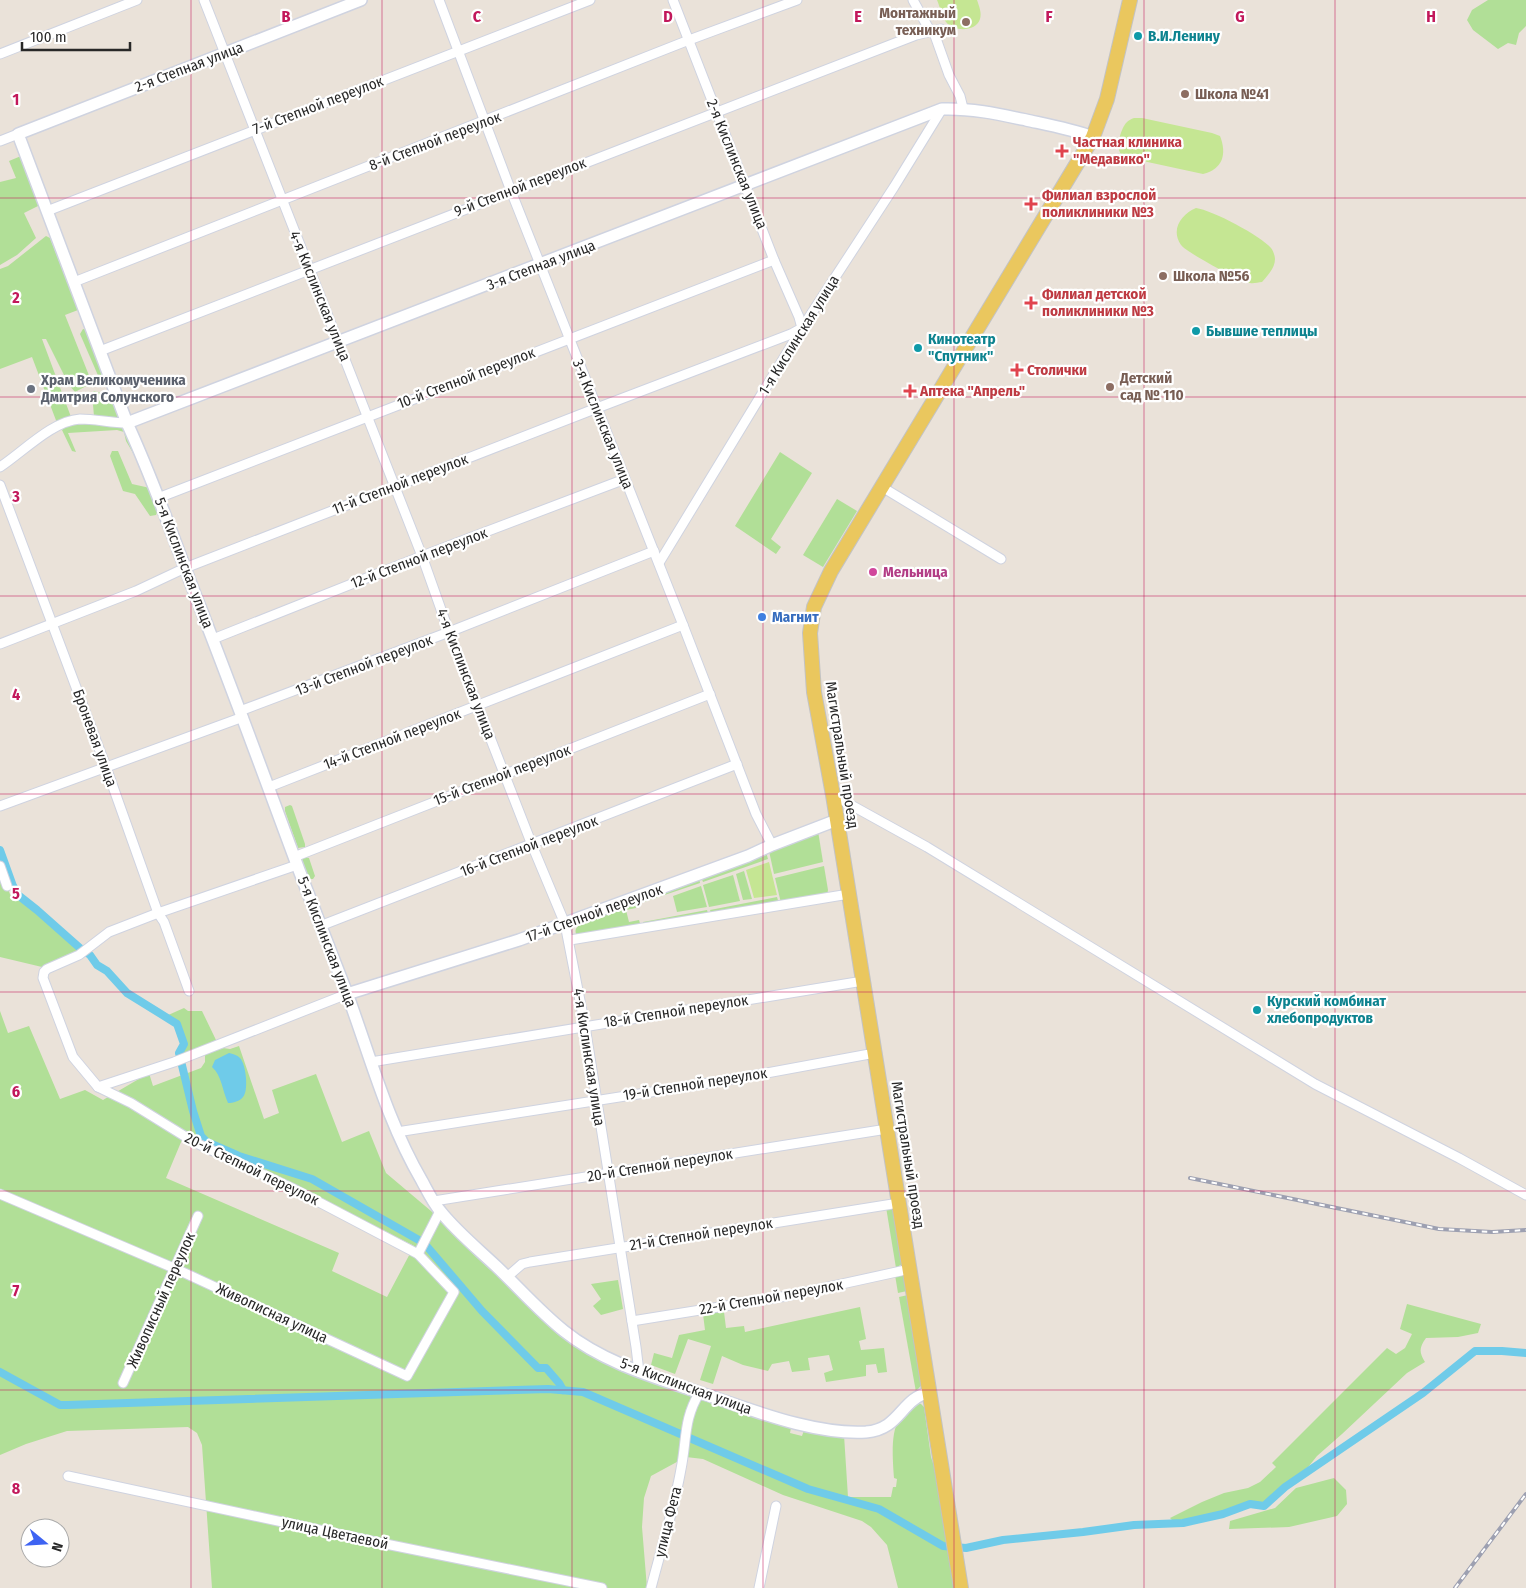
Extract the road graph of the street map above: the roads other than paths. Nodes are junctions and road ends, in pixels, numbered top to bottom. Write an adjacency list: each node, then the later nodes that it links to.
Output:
1 (137, 0): 14 (street)
2 (204, 0): 13 (street, 4-я Кислинская улица)
3 (361, 0): 13 (street, 2-я Степная улица)
4 (439, 0): 12 (street, 3-я Кислинская улица)
5 (590, 0): 12 (street, 7-й Степной переулок)
6 (673, 0): 11 (street, 2-я Кислинская улица)
7 (797, 0): 11 (street, 8-й Степной переулок)
8 (913, 0): 10 (street)
9 (1130, 0): 21 (main road, Магистральный проезд)
10 (935, 30): 15 (street); 17 (street, 9-й Степной переулок)
11 (690, 40): 17 (street, 2-я Кислинская улица); 18 (street, 8-й Степной переулок)
12 (458, 52): 18 (street, 3-я Кислинская улица); 19 (street, 7-й Степной переулок)
13 (225, 53): 19 (street, 4-я Кислинская улица); 20 (street, 2-я Степная улица)
14 (0, 54)
15 (963, 108): 16 (street, 3-я Степная улица); 21 (street, 3-я Степная улица)
16 (942, 109): 23 (street, 3-я Степная улица); 31 (street, 1-я Кислинская улица)
17 (716, 112): 23 (street, 2-я Кислинская улица); 24 (street, 9-й Степной переулок)
18 (485, 122): 24 (street, 3-я Кислинская улица); 25 (street, 8-й Степной переулок)
19 (256, 130): 25 (street, 4-я Кислинская улица); 26 (street, 7-й Степной переулок)
20 (18, 134): 22 (street); 26 (street, 5-я Кислинская улица)
21 (1093, 137): 42 (main road, Магистральный проезд)
22 (0, 141)
23 (745, 184): 27 (street, 2-я Кислинская улица); 28 (street, 3-я Степная улица)
24 (511, 191): 28 (street, 3-я Кислинская улица); 29 (street, 9-й Степной переулок)
25 (283, 199): 29 (street, 4-я Кислинская улица); 30 (street, 8-й Степной переулок)
26 (47, 211): 30 (street, 5-я Кислинская улица)
27 (774, 260): 31 (street, 2-я Кислинская улица); 32 (street, 10-й Степной переулок)
28 (540, 265): 32 (street, 3-я Кислинская улица); 33 (street, 3-я Степная улица)
29 (310, 270): 33 (street, 4-я Кислинская улица); 34 (street, 9-й Степной переулок)
30 (74, 282): 34 (street, 5-я Кислинская улица)
31 (802, 328): 35 (street, 11-й Степной переулок); 47 (street, 1-я Кислинская улица)
32 (569, 338): 35 (street, 3-я Кислинская улица); 36 (street, 10-й Степной переулок)
33 (339, 343): 36 (street, 4-я Кислинская улица); 37 (street, 3-я Степная улица)
34 (100, 351): 37 (street, 5-я Кислинская улица)
35 (597, 408): 39 (street, 3-я Кислинская улица); 41 (street, 11-й Степной переулок)
36 (368, 416): 41 (street, 4-я Кислинская улица); 43 (street, 10-й Степной переулок)
37 (127, 423): 38 (street, 3-я Степная улица); 43 (street, 5-я Кислинская улица)
38 (0, 467)
39 (625, 479): 44 (street, 3-я Кислинская улица); 45 (street, 12-й Степной переулок)
40 (0, 485): 49 (street, Броневая улица)
41 (394, 486): 45 (street, 4-я Кислинская улица); 48 (street, 11-й Степной переулок)
42 (882, 487): 46 (street); 61 (main road, Магистральный проезд)
43 (158, 498): 48 (street, 5-я Кислинская улица)
44 (654, 551): 47 (street, 3-я Кислинская улица); 51 (street, 13-й Степной переулок)
45 (422, 556): 51 (street, 4-я Кислинская улица); 52 (street, 12-й Степной переулок)
46 (1000, 559)
47 (659, 563): 50 (street, 3-я Кислинская улица)
48 (185, 568): 49 (street, 11-й Степной переулок); 52 (street, 5-я Кислинская улица)
49 (53, 624): 53 (street, 11-й Степной переулок); 58 (street, Броневая улица)
50 (683, 625): 54 (street, 3-я Кислинская улица); 55 (street, 14-й Степной переулок)
51 (449, 632): 55 (street, 4-я Кислинская улица); 56 (street, 13-й Степной переулок)
52 (213, 639): 56 (street, 5-я Кислинская улица)
53 (0, 644)
54 (710, 694): 57 (street, 3-я Кислинская улица); 59 (street, 15-й Степной переулок)
55 (479, 705): 59 (street, 4-я Кислинская улица); 60 (street, 14-й Степной переулок)
56 (241, 714): 58 (street, 13-й Степной переулок); 60 (street, 5-я Кислинская улица)
57 (737, 764): 64 (street, 16-й Степной переулок); 65 (street, 3-я Кислинская улица)
58 (106, 767): 62 (street, 13-й Степной переулок); 70 (street, Броневая улица)
59 (505, 774): 64 (street, 4-я Кислинская улица); 66 (street, 15-й Степной переулок)
60 (269, 787): 66 (street, 5-я Кислинская улица)
61 (833, 795): 63 (main road, Магистральный проезд); 86 (street)
62 (0, 806)
63 (837, 820): 65 (street, 17-й Степной переулок); 69 (main road, Магистральный проезд)
64 (532, 844): 71 (street, 4-я Кислинская улица); 72 (street, 16-й Степной переулок)
65 (772, 845): 71 (street, 17-й Степной переулок)
66 (296, 861): 70 (street, 15-й Степной переулок); 72 (street, 5-я Кислинская улица)
67 (0, 866): 68 (street)
68 (7, 886)
69 (848, 894): 73 (street, 17-й Степной переулок); 74 (main road, Магистральный проезд)
70 (158, 913): 75 (street, Броневая улица); 80 (street, 15-й Степной переулок)
71 (566, 924): 73 (street, 4-я Кислинская улица); 76 (street, 17-й Степной переулок)
72 (320, 926): 76 (street, 5-я Кислинская улица)
73 (570, 940): 77 (street, 4-я Кислинская улица)
74 (863, 981): 77 (street, 18-й Степной переулок); 78 (main road, Магистральный проезд)
75 (189, 991)
76 (347, 994): 79 (street, 5-я Кислинская улица); 80 (street)
77 (585, 1026): 79 (street, 18-й Степной переулок); 81 (street, 4-я Кислинская улица)
78 (875, 1053): 81 (street, 19-й Степной переулок); 82 (main road, Магистральный проезд)
79 (372, 1062): 83 (street, 5-я Кислинская улица)
80 (98, 1087): 91 (street, 20-й Степной переулок)
81 (597, 1099): 83 (street, 19-й Степной переулок); 84 (street, 4-я Кислинская улица)
82 (888, 1129): 84 (street, 20-й Степной переулок); 87 (main road, Магистральный проезд)
83 (397, 1132): 88 (street, 5-я Кислинская улица)
84 (607, 1173): 88 (street, 20-й Степной переулок); 90 (street, 4-я Кислинская улица)
85 (0, 1194): 92 (street, Живописная улица)
86 (1526, 1195)
87 (899, 1203): 90 (street, 21-й Степной переулок); 93 (main road, Магистральный проезд)
88 (437, 1206): 91 (street); 94 (street, 5-я Кислинская улица)
89 (198, 1216): 92 (street, Живописный переулок)
90 (619, 1247): 94 (street, 21-й Степной переулок); 95 (street, 4-я Кислинская улица)
91 (418, 1254): 92 (street, Живописная улица)
92 (176, 1269): 97 (street, Живописный переулок)
93 (910, 1269): 95 (street, 22-й Степной переулок); 99 (main road, Магистральный проезд)
94 (507, 1277): 96 (street, 5-я Кислинская улица)
95 (632, 1321): 96 (street, 4-я Кислинская улица)
96 (638, 1372): 98 (street, 5-я Кислинская улица)
97 (123, 1383)
98 (700, 1392): 99 (street, 5-я Кислинская улица); 103 (street, улица Фета)
99 (930, 1392): 105 (main road, Магистральный проезд)
100 (68, 1476): 102 (street, улица Цветаевой)
101 (776, 1506): 104 (street)
102 (602, 1588)
103 (651, 1588)
104 (759, 1588)
105 (961, 1588)

